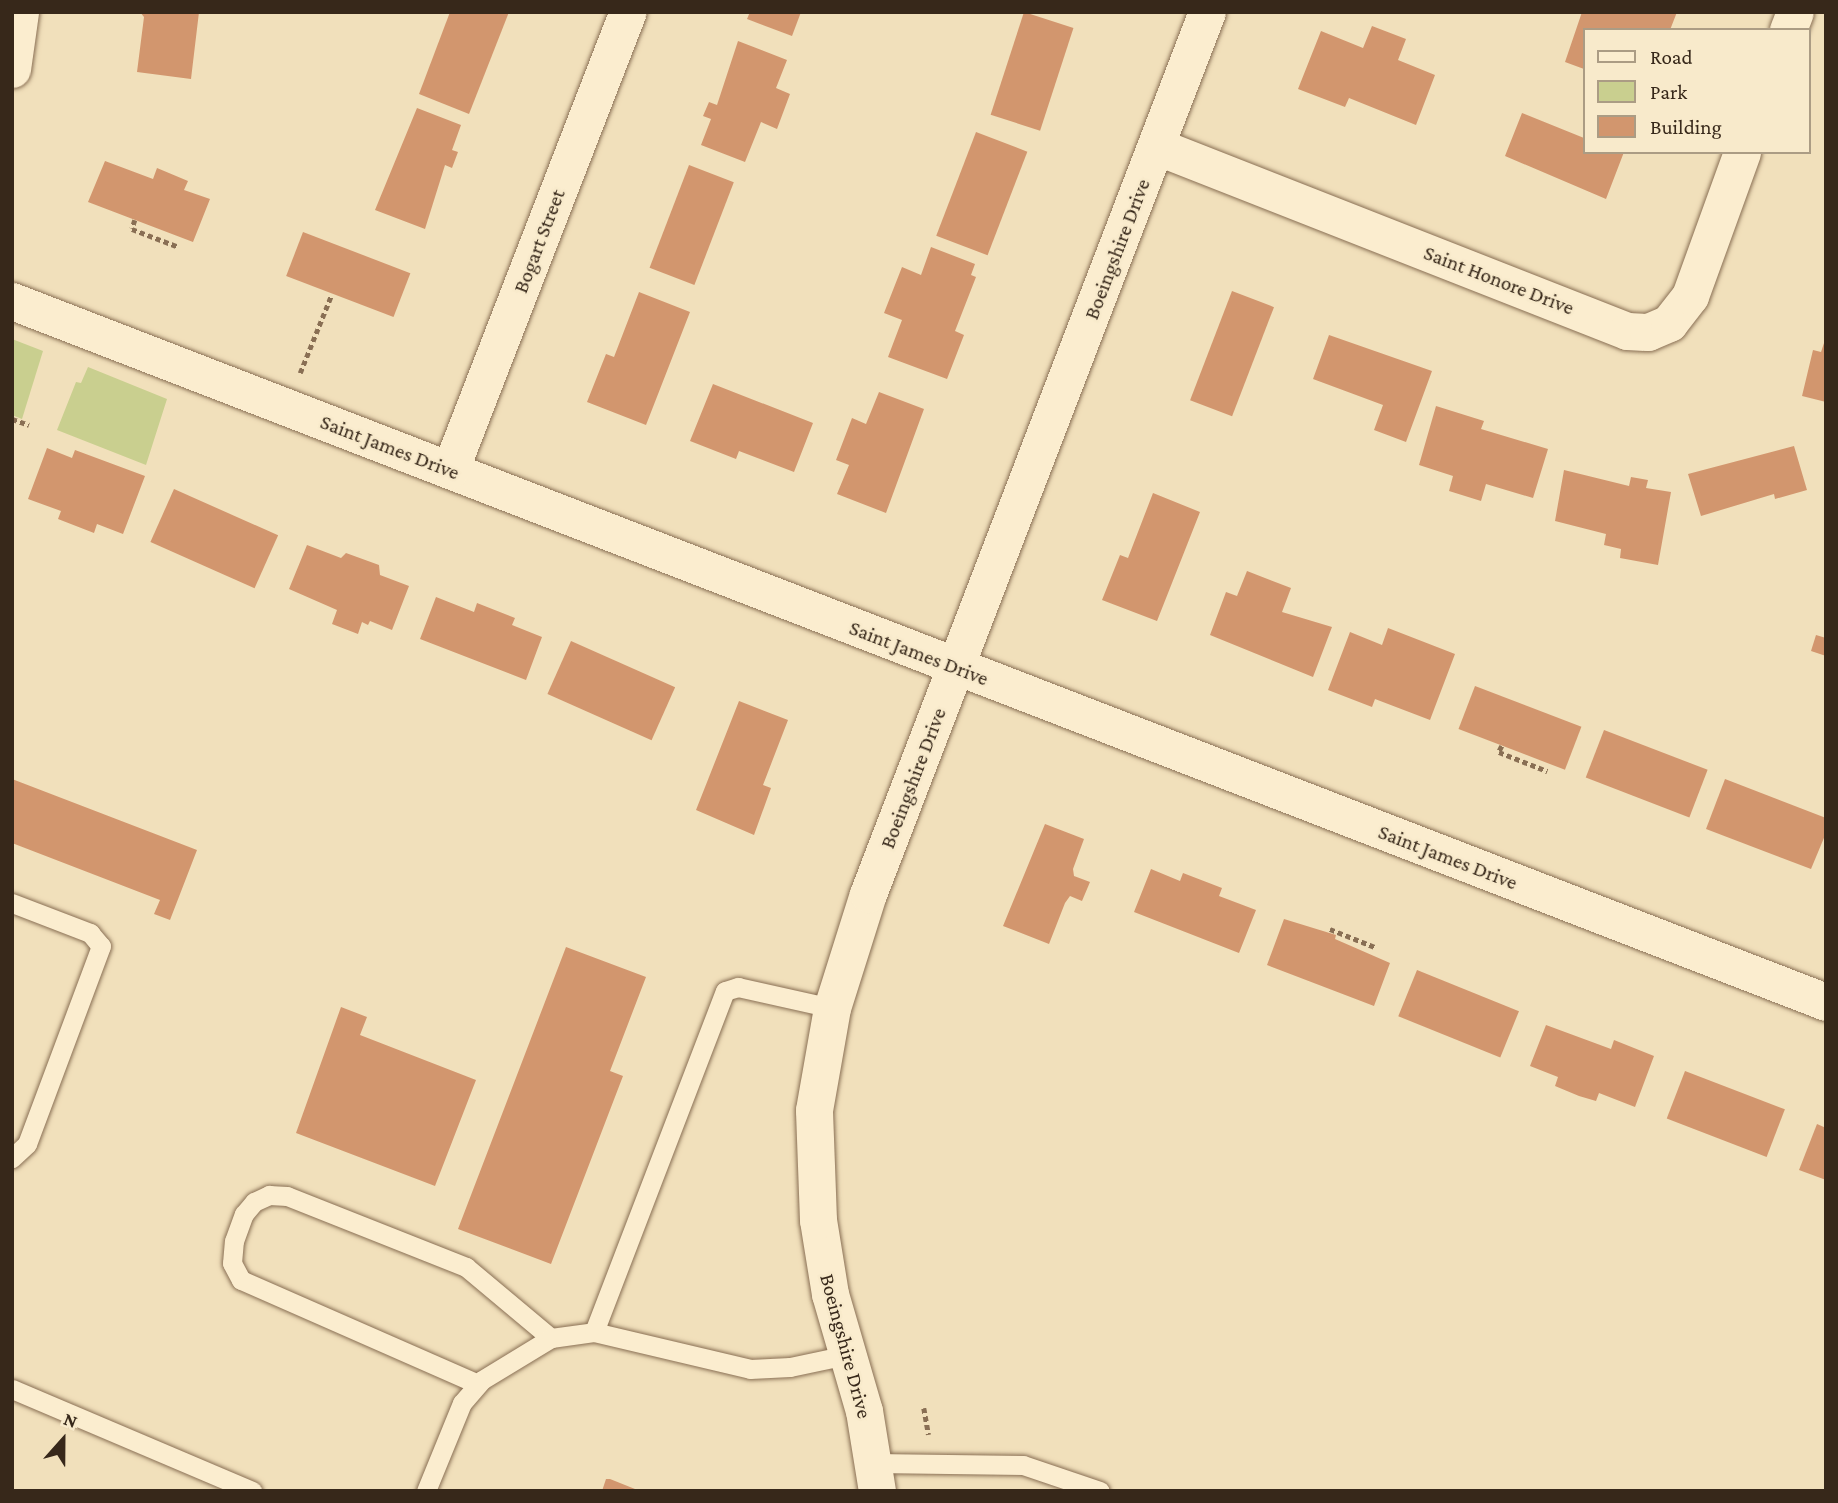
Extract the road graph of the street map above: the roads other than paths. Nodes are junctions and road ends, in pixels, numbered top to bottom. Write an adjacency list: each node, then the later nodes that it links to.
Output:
1 (20, 12): 4 (street)
2 (628, 12): 8 (street, Bogart Street)
3 (1207, 12): 5 (street, Boeingshire Drive)
4 (12, 69)
5 (1156, 146): 6 (street, Saint Honore Drive); 9 (street, Boeingshire Drive)
6 (1741, 154)
7 (12, 301): 8 (street, Saint James Drive)
8 (450, 470): 9 (street, Saint James Drive)
9 (956, 667): 11 (street, Saint James Drive); 12 (street, Boeingshire Drive)
10 (12, 903): 13 (lane)
11 (1826, 1002)
12 (832, 1008): 14 (lane); 16 (street, Boeingshire Drive)
13 (12, 1158)
14 (594, 1332): 15 (lane); 16 (lane)
15 (551, 1338): 17 (lane); 17 (lane)
16 (847, 1355): 19 (street, Boeingshire Drive)
17 (478, 1384): 21 (lane)
18 (12, 1389): 20 (lane)
19 (876, 1477): 22 (lane)
20 (252, 1491)
21 (426, 1491)
22 (1100, 1491)

